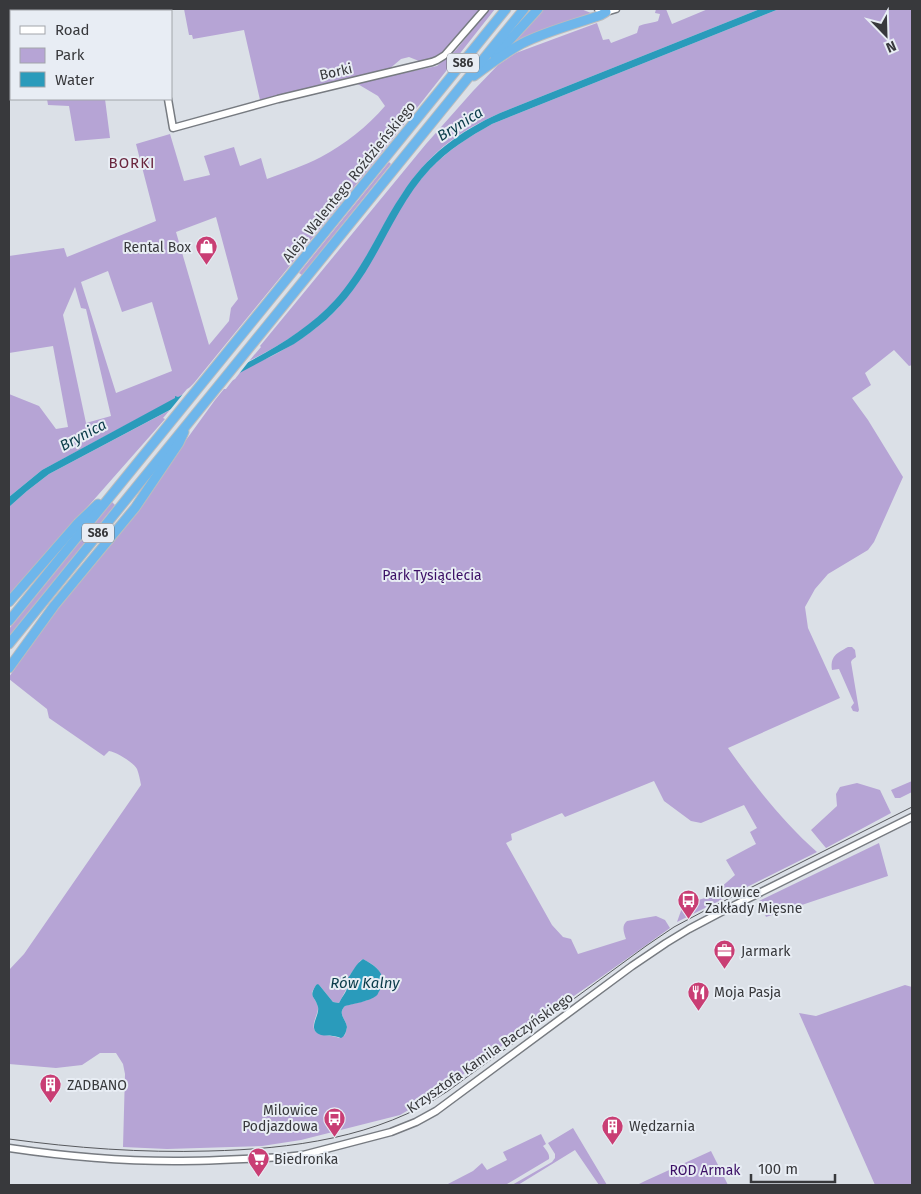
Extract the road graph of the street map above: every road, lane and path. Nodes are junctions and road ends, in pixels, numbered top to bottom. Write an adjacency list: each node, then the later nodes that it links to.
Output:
1 (485, 9): 9 (street, Borki)
2 (506, 9): 11 (highway, Aleja Walentego Roździeńskiego / S86)
3 (524, 9): 8 (highway, Aleja Walentego Roździeńskiego / S86)
4 (538, 9): 7 (highway)
5 (616, 9): 6 (street)
6 (602, 10): 7 (highway)
7 (487, 66): 8 (highway)
8 (460, 87): 10 (highway, Aleja Walentego Roździeńskiego / S86)
9 (168, 100)
10 (188, 422): 14 (highway, S86); 15 (highway)
11 (124, 480): 12 (highway); 13 (highway, S86)
12 (9, 602)
13 (9, 622)
14 (9, 644)
15 (9, 668)
16 (912, 817): 17 (street, Krzysztofa Kamila Baczyńskiego)
17 (9, 1148)

